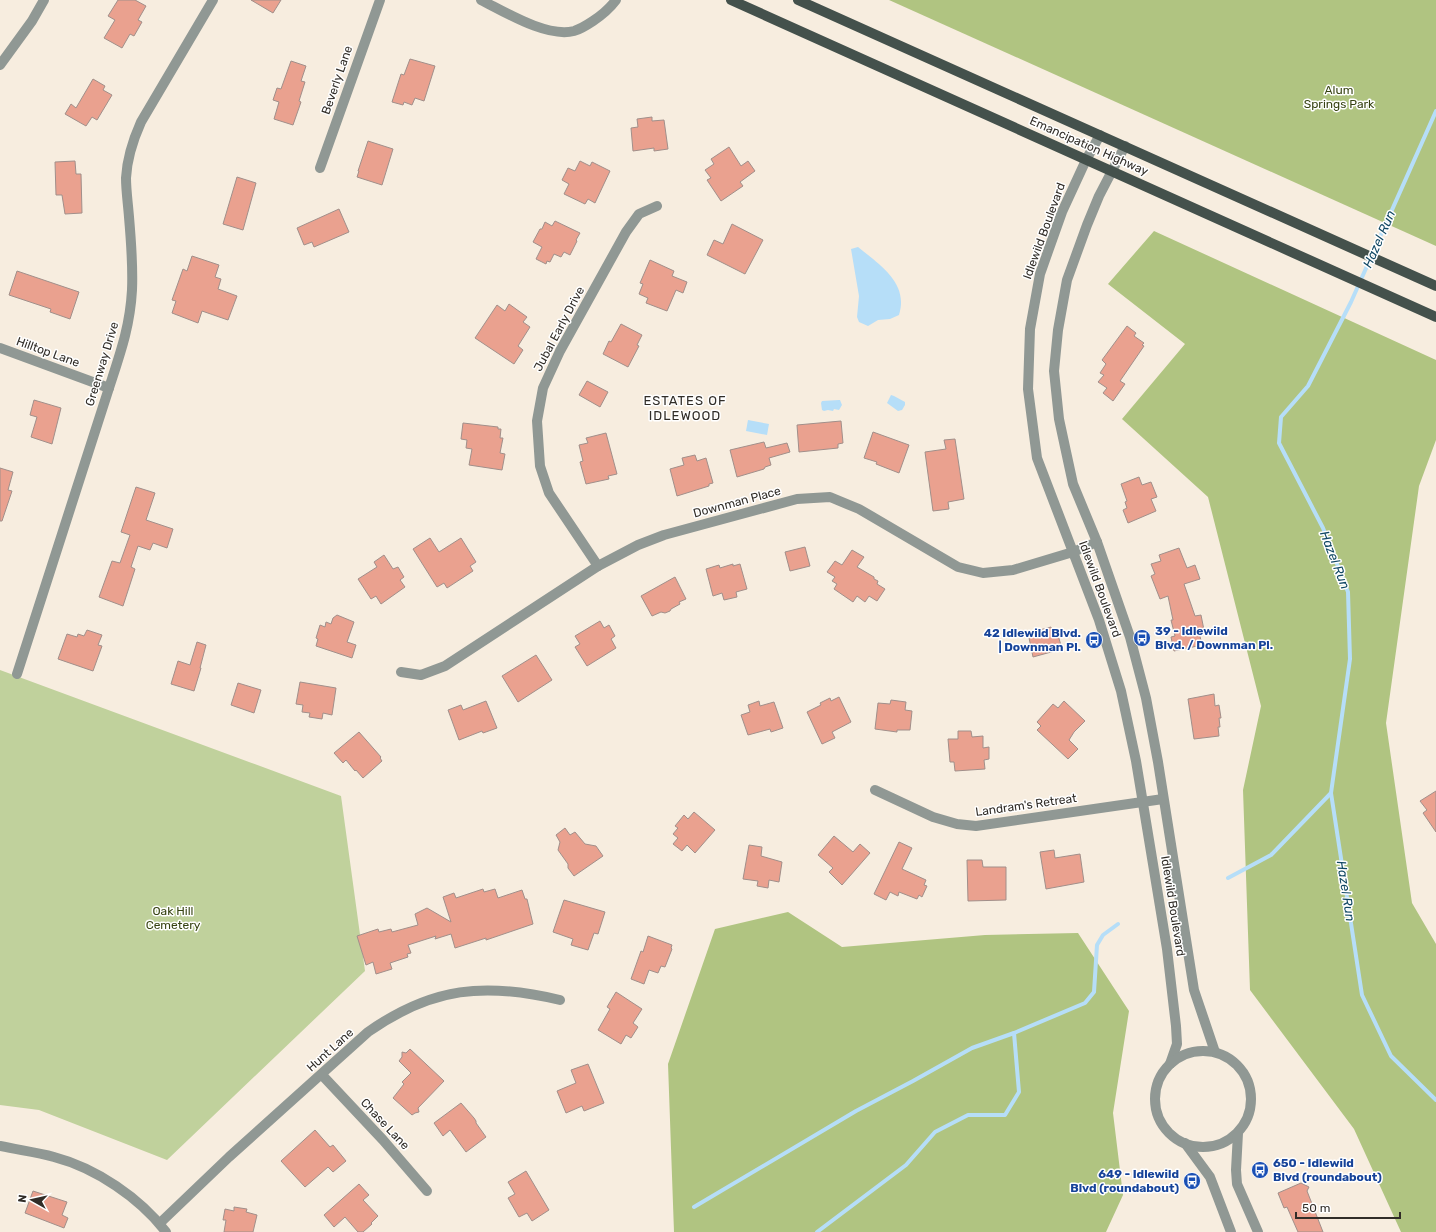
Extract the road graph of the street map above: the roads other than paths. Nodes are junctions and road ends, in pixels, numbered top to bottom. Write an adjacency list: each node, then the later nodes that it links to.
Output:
1 (44, 0): 8 (street)
2 (214, 0): 18 (street, Greenway Drive)
3 (380, 0): 12 (street, Beverly Lane)
4 (481, 0): 5 (street)
5 (616, 0)
6 (731, 0): 11 (main road, Emancipation Highway)
7 (798, 0): 9 (main road, Emancipation Highway)
8 (0, 65)
9 (1100, 135): 10 (main road, Emancipation Highway); 11 (street, Idlewild Boulevard)
10 (1125, 146): 13 (street, Idlewild Boulevard); 15 (main road, Emancipation Highway)
11 (1086, 160): 13 (main road, Emancipation Highway); 20 (street, Idlewild Boulevard)
12 (320, 168)
13 (1112, 171): 16 (main road, Emancipation Highway); 19 (street, Idlewild Boulevard)
14 (657, 206): 21 (street, Jubal Early Drive)
15 (1436, 286)
16 (1436, 317)
17 (0, 348): 18 (street, Hilltop Lane)
18 (109, 388): 23 (street, Greenway Drive)
19 (1096, 542): 20 (street, Downman Place); 25 (street, Idlewild Boulevard)
20 (1072, 552): 21 (street, Downman Place); 26 (street, Idlewild Boulevard)
21 (598, 566): 22 (street, Downman Place)
22 (401, 672)
23 (17, 674)
24 (875, 790): 26 (street, Landram's Retreat)
25 (1163, 799): 26 (street, Landram's Retreat); 28 (street, Idlewild Boulevard)
26 (1144, 801): 29 (street, Idlewild Boulevard)
27 (560, 1000): 30 (street, Hunt Lane)
28 (1215, 1052): 29 (street); 31 (street)
29 (1170, 1064): 32 (street)
30 (322, 1075): 34 (street, Chase Lane); 35 (street, Hunt Lane)
31 (1238, 1133): 32 (street); 38 (street)
32 (1185, 1143): 37 (street)
33 (0, 1146): 35 (street)
34 (427, 1191)
35 (160, 1223): 36 (street)
36 (166, 1232)
37 (1231, 1232)
38 (1258, 1232)

